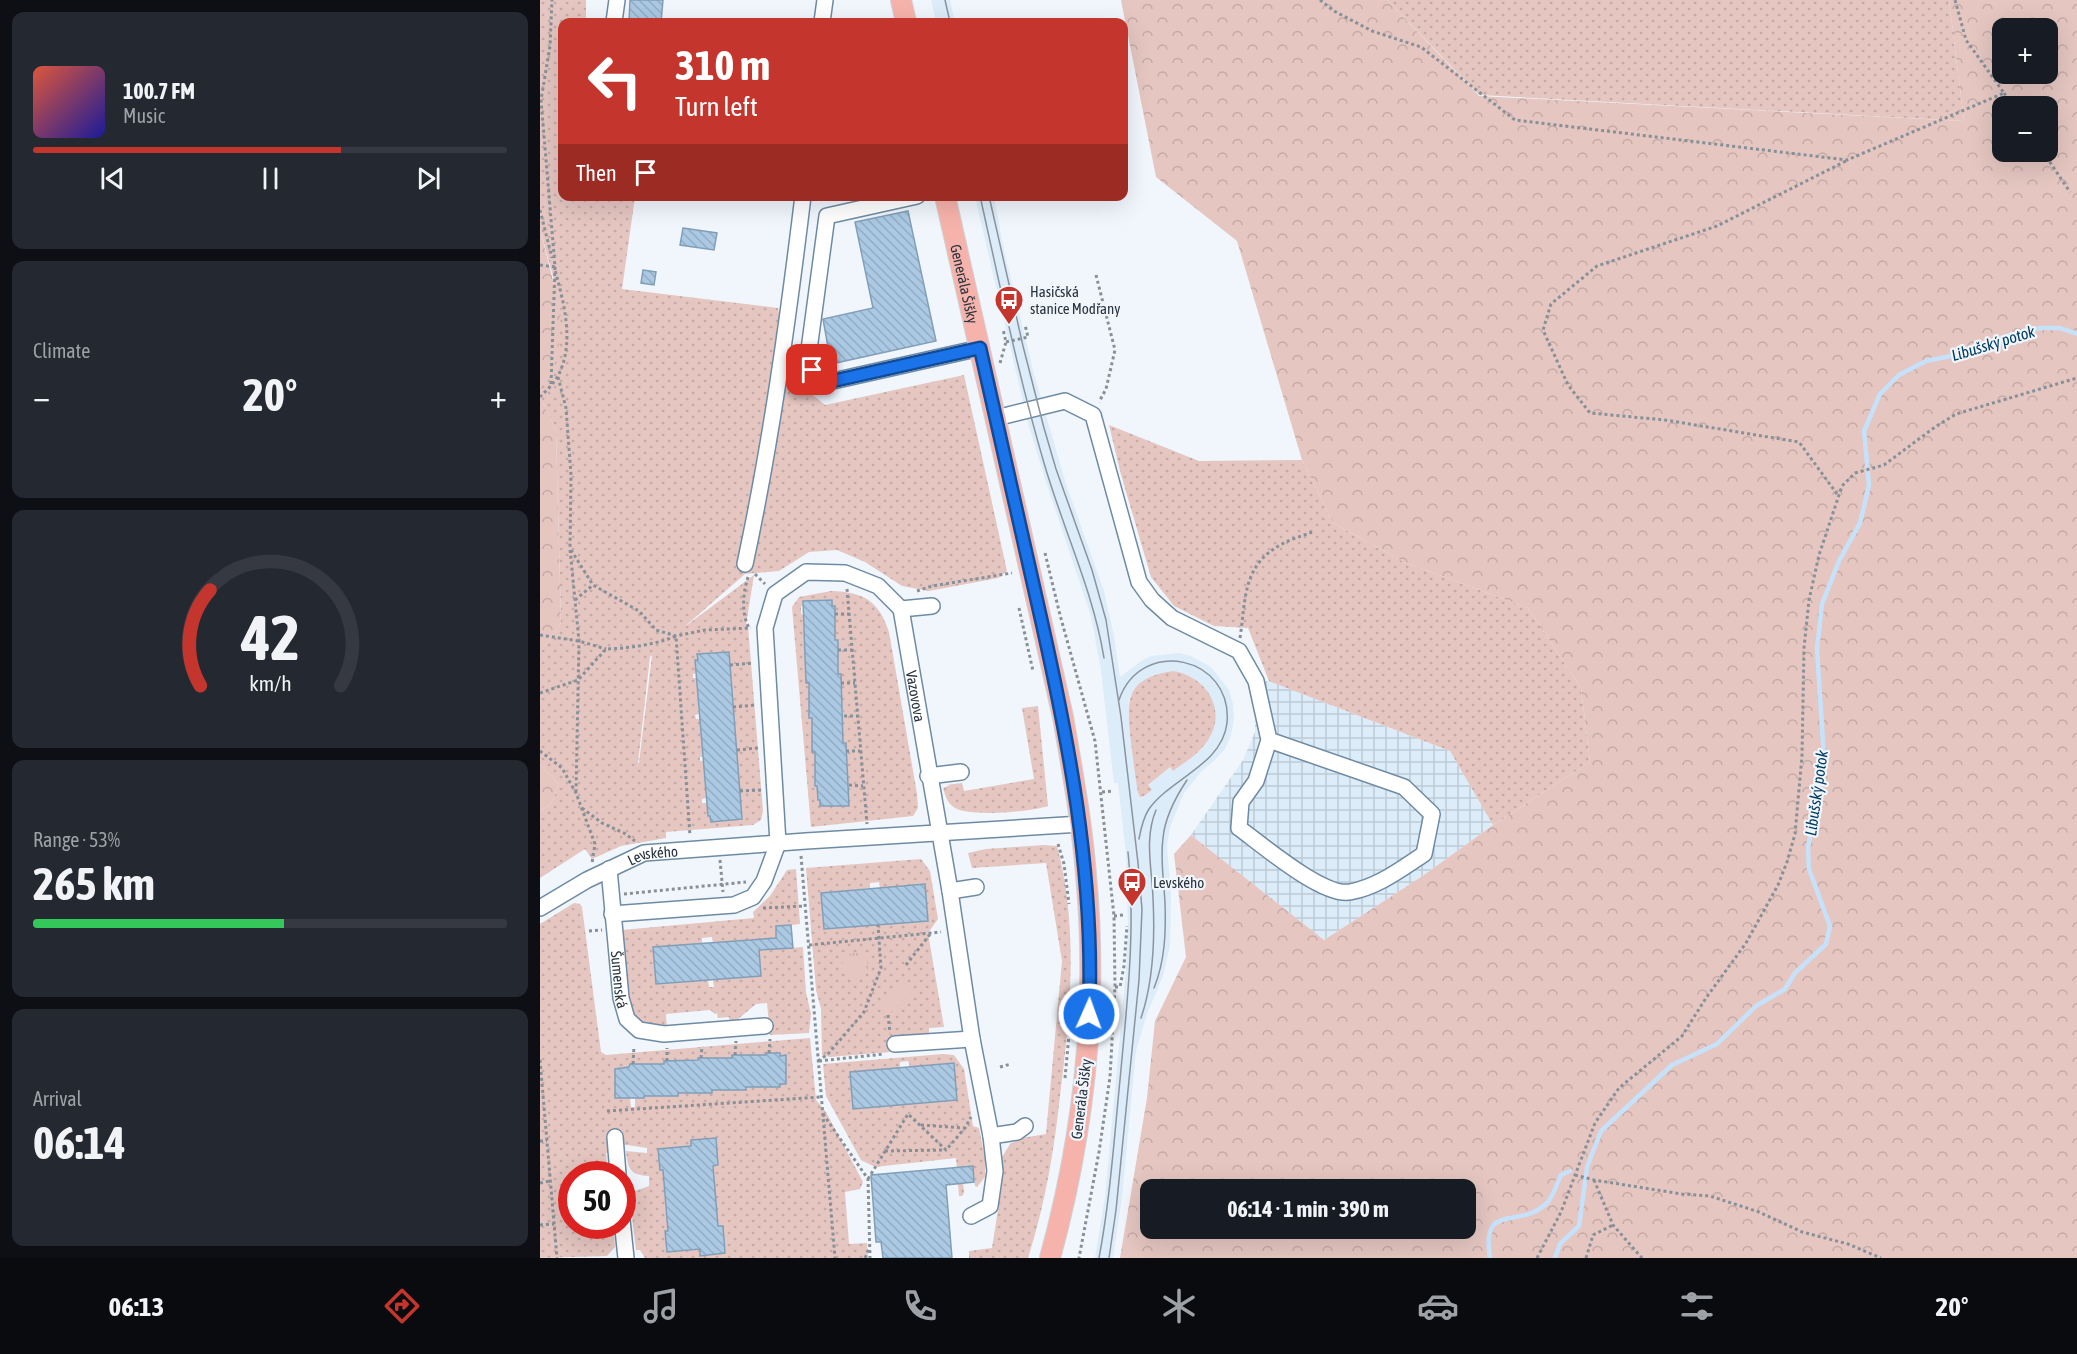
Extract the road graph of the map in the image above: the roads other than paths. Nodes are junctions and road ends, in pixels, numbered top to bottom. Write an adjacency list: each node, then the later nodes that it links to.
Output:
1 (616, 0): 4 (street)
2 (825, 0): 5 (street)
3 (901, 0): 6 (main road)
4 (614, 18)
5 (823, 18)
6 (905, 18)
7 (802, 201): 12 (street)
8 (894, 201): 10 (street)
9 (946, 201): 10 (main road, Generála Šišky)
10 (980, 348): 11 (main road, Generála Šišky)
11 (996, 418): 15 (street); 18 (main road, Generála Šišky)
12 (745, 564)
13 (932, 606): 14 (street)
14 (903, 609): 17 (street, Vazovova); 20 (street)
15 (1269, 740): 15 (street)
16 (961, 772): 17 (street)
17 (928, 776): 19 (street, Vazovova)
18 (1081, 824): 19 (street, Levského); 36 (main road, Generála Šišky)
19 (939, 833): 20 (street, Levského); 23 (street, Vazovova)
20 (778, 843): 21 (street, Levského); 25 (street)
21 (609, 869): 24 (street, Levského); 25 (street, Šumenská)
22 (975, 886): 23 (street)
23 (950, 891): 27 (street, Vazovova)
24 (540, 908)
25 (612, 914): 26 (street, Šumenská)
26 (767, 1032)
27 (972, 1039): 28 (street); 30 (street, Vazovova)
28 (895, 1044)
29 (1025, 1126): 30 (street)
30 (991, 1136): 33 (street, Vazovova)
31 (615, 1137): 32 (street)
32 (617, 1161)
33 (971, 1216)
34 (624, 1239): 35 (street)
35 (626, 1258)
36 (1050, 1258)

